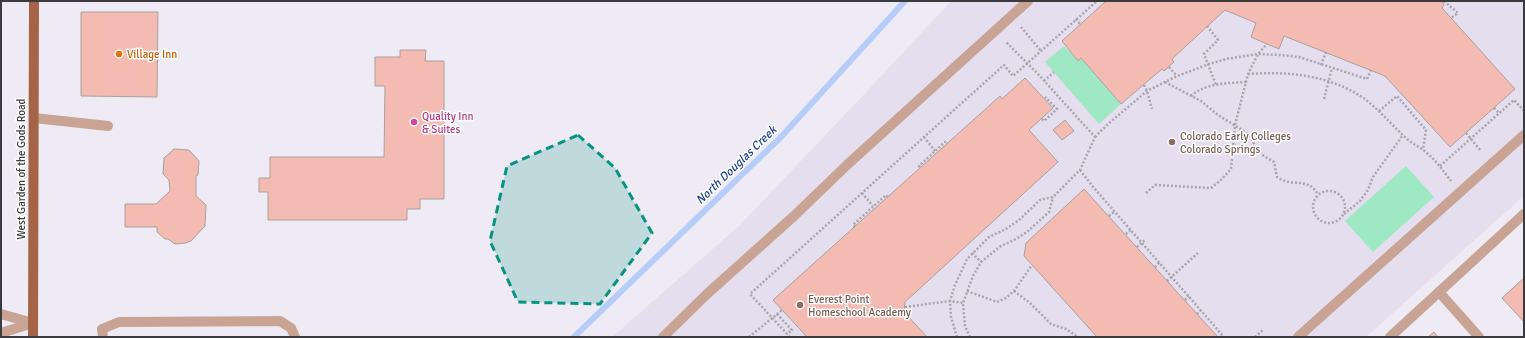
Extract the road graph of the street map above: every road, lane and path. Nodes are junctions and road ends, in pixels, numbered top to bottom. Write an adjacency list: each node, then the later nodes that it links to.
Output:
1 (34, 1): 39 (main road, West Garden of the Gods Road)
2 (1028, 1): 5 (street)
3 (1097, 1): 7 (path)
4 (1444, 1): 6 (path)
5 (1011, 16): 10 (street); 12 (path)
6 (1451, 18)
7 (1076, 20): 8 (path); 12 (path)
8 (1080, 24)
9 (1207, 26): 16 (path)
10 (995, 31): 15 (path); 102 (street)
11 (1267, 44): 14 (path)
12 (1041, 51): 15 (path)
13 (1326, 52): 17 (path)
14 (1258, 54): 16 (path); 17 (path); 22 (path)
15 (1028, 63): 24 (path); 46 (path)
16 (1209, 64): 23 (path); 29 (path)
17 (1321, 65): 19 (path)
18 (1168, 67): 23 (path)
19 (1332, 68): 20 (path); 25 (path)
20 (1371, 70)
21 (1054, 72): 24 (path)
22 (1248, 74): 25 (path); 27 (path)
23 (1177, 76): 26 (path)
24 (1044, 81): 47 (path)
25 (1329, 81): 33 (path); 36 (path)
26 (1165, 82): 30 (path); 31 (path)
27 (1246, 82): 29 (path); 41 (path)
28 (1144, 85): 30 (path)
29 (1216, 85): 31 (path)
30 (1147, 91): 35 (path); 47 (path)
31 (1191, 96): 41 (path)
32 (1045, 97): 40 (path)
33 (1324, 99)
34 (1494, 108): 38 (path)
35 (1152, 109)
36 (1379, 111): 44 (path); 50 (path)
37 (1524, 111): 38 (path)
38 (1499, 113): 48 (path)
39 (34, 118): 42 (street); 95 (main road, West Garden of the Gods Road)
40 (1042, 119)
41 (1235, 125): 57 (path); 59 (path)
42 (108, 126)
43 (1466, 133): 48 (path)
44 (1403, 135): 50 (path); 64 (path)
45 (1524, 135): 58 (street)
46 (924, 137): 51 (path); 56 (path)
47 (1095, 137): 55 (path)
48 (1470, 138): 52 (path); 53 (path)
49 (947, 143): 51 (path)
50 (1423, 150): 53 (path)
51 (935, 151): 54 (path)
52 (1482, 152)
53 (1440, 166): 58 (path)
54 (920, 167)
55 (1080, 170): 61 (path); 63 (path)
56 (862, 193): 62 (path); 94 (path)
57 (1146, 193)
58 (1459, 193): 110 (street)
59 (1318, 195): 64 (path); 64 (path)
60 (888, 197): 62 (path)
61 (1053, 197): 73 (path); 75 (path)
62 (873, 206): 67 (path)
63 (1114, 212): 66 (path); 68 (path)
64 (1344, 214)
65 (1524, 214): 83 (street)
66 (1109, 216)
67 (855, 227)
68 (1131, 230): 69 (path); 71 (path)
69 (1126, 234)
70 (1146, 239): 71 (path)
71 (1142, 243): 72 (path); 76 (path)
72 (1137, 247)
73 (972, 253): 75 (path); 86 (path)
74 (1198, 253): 79 (path)
75 (981, 262): 81 (path)
76 (1160, 262): 78 (path); 79 (path)
77 (1032, 265): 82 (path)
78 (1155, 267)
79 (1172, 276): 80 (path); 84 (path)
80 (1167, 280)
81 (967, 291): 82 (path); 87 (path)
82 (1014, 291): 107 (path)
83 (1439, 292): 111 (street); 112 (street)
84 (1189, 296): 85 (path); 90 (path)
85 (1185, 300)
86 (950, 301): 87 (path); 88 (path); 105 (path)
87 (963, 303): 106 (path)
88 (904, 307)
89 (782, 310): 92 (path)
90 (1201, 310): 93 (path); 108 (path)
91 (1, 314): 95 (street)
92 (777, 314): 94 (path); 99 (path)
93 (1197, 314)
94 (772, 318): 99 (path); 103 (path)
95 (32, 323): 97 (street); 100 (main road, West Garden of the Gods Road)
96 (1264, 329): 109 (path)
97 (1, 333)
98 (103, 333): 101 (street)
99 (787, 334): 104 (path)
100 (33, 337)
101 (295, 337)
102 (663, 337)
103 (749, 337)
104 (790, 337)
105 (957, 337)
106 (970, 337)
107 (1078, 337)
108 (1224, 337)
109 (1255, 337)
110 (1298, 337)
111 (1390, 337)
112 (1479, 337)

